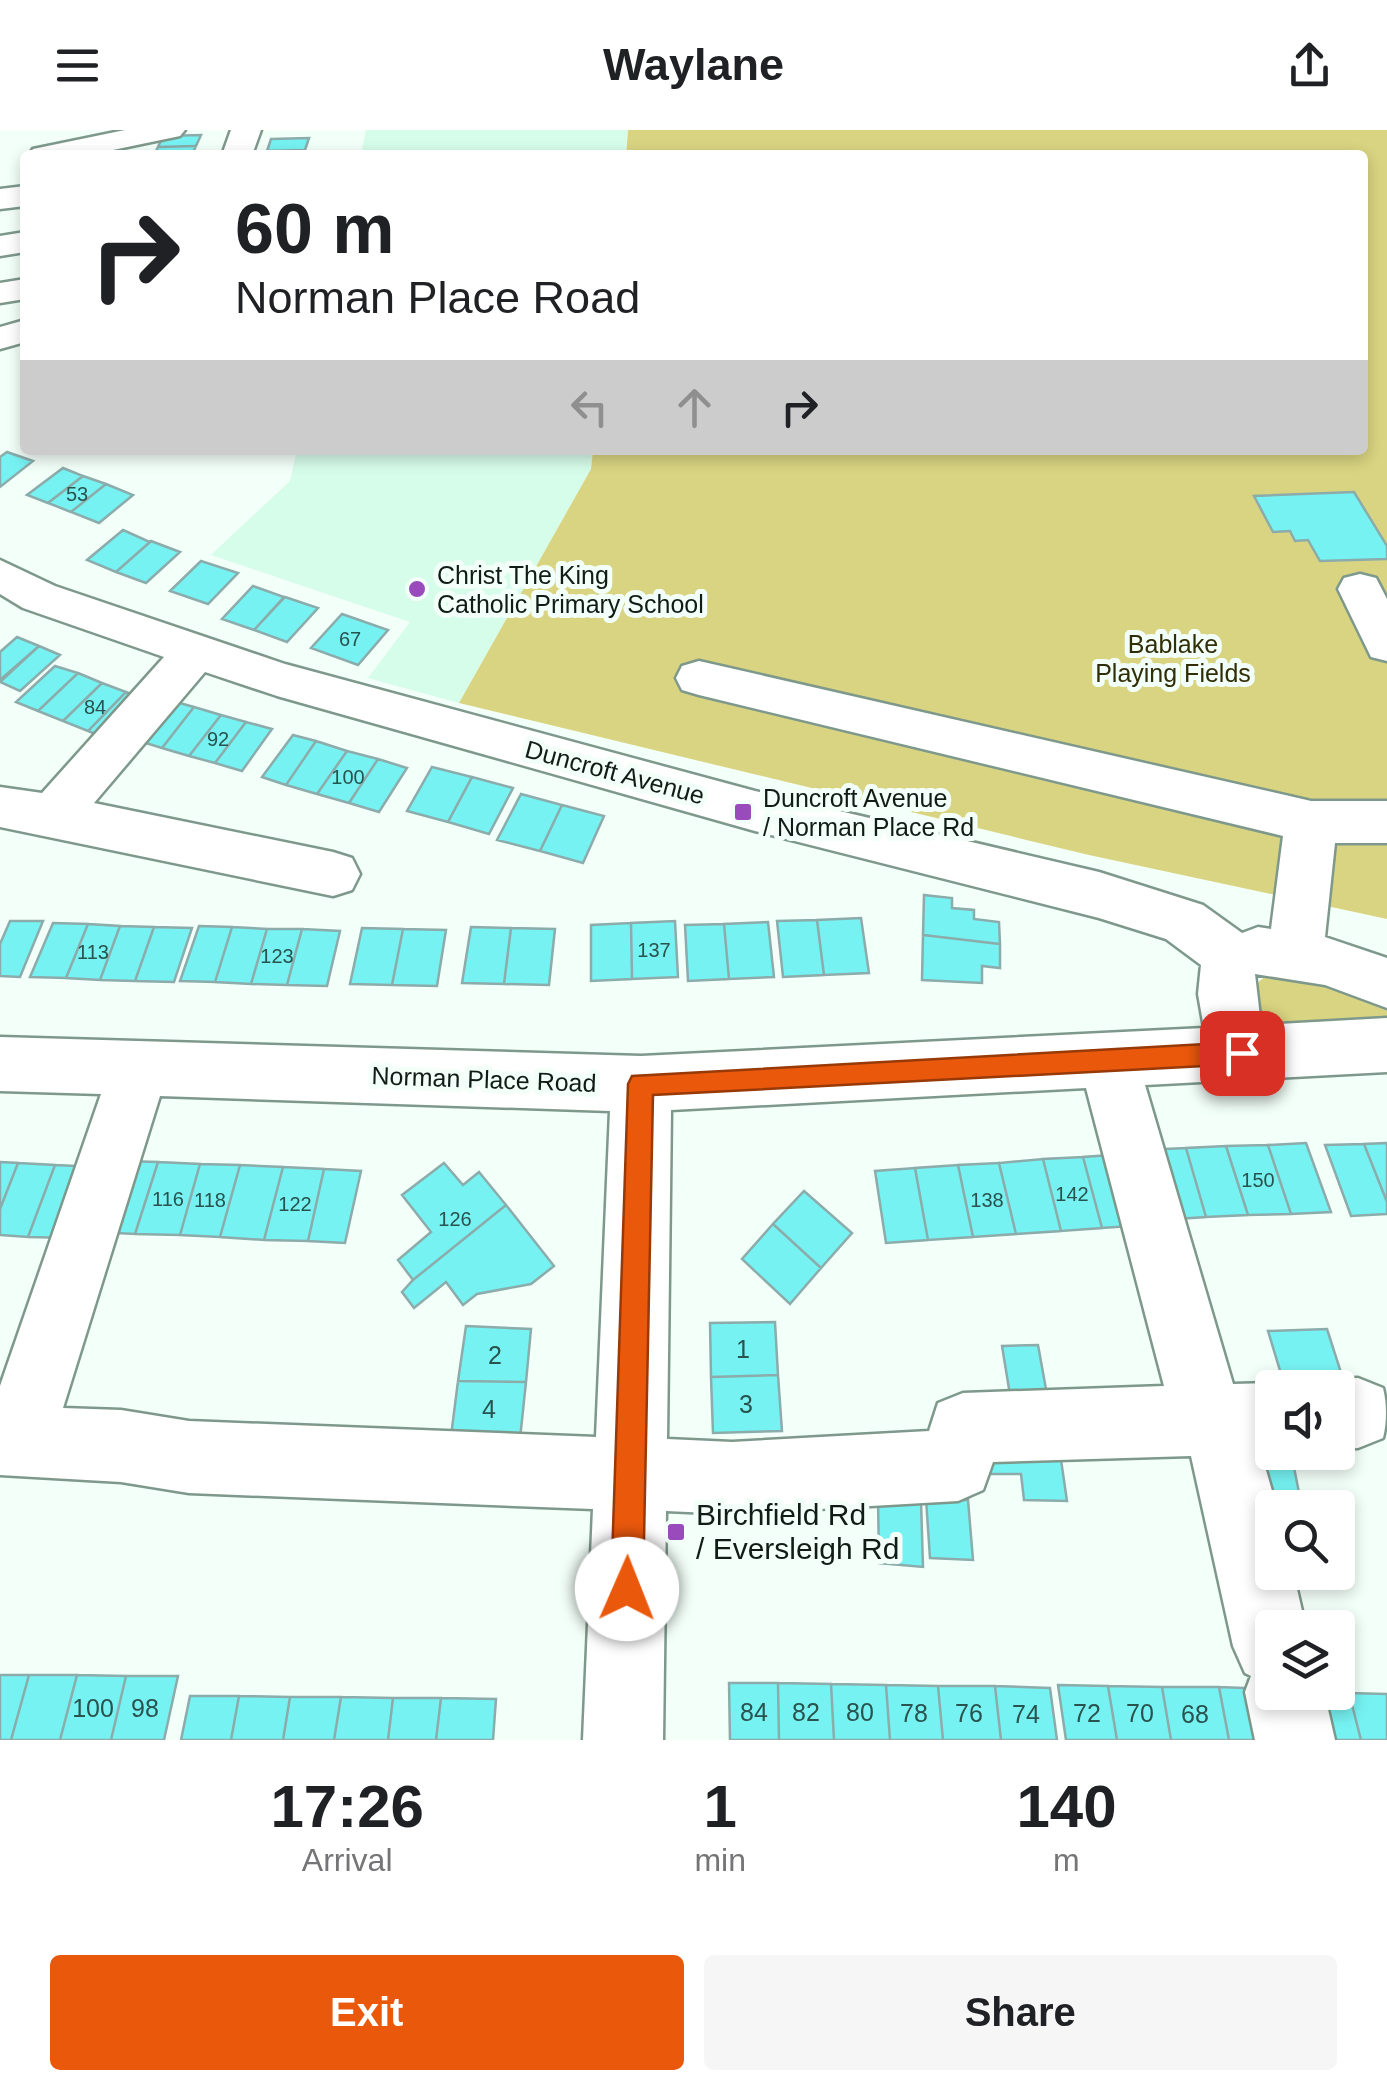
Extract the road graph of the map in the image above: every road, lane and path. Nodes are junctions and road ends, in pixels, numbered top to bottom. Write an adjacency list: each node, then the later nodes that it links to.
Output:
1 (170, 130): 2 (street)
2 (115, 136): 3 (street)
3 (63, 150)
4 (0, 575): 7 (street, Duncroft Avenue)
5 (1360, 589): 6 (street)
6 (1387, 645)
7 (194, 654): 10 (street); 14 (street, Duncroft Avenue)
8 (699, 678): 11 (street)
9 (0, 807): 10 (street)
10 (53, 816): 13 (street)
11 (1311, 822): 12 (street); 15 (street)
12 (1387, 822)
13 (334, 874)
14 (1230, 956): 15 (street); 18 (street)
15 (1295, 956): 16 (street)
16 (1387, 983)
17 (1387, 1045): 18 (street, Norman Place Road)
18 (1242, 1053): 19 (street, Norman Place Road)
19 (1108, 1060): 22 (street, Norman Place Road); 23 (street)
20 (0, 1064): 21 (street, Norman Place Road)
21 (139, 1069): 22 (street, Norman Place Road); 24 (street)
22 (641, 1084): 25 (street)
23 (1244, 1419): 25 (street); 26 (street)
24 (9, 1440): 25 (street)
25 (630, 1476): 28 (street)
26 (1264, 1610)
27 (1288, 1710): 29 (street)
28 (623, 1740)
29 (1295, 1740)

